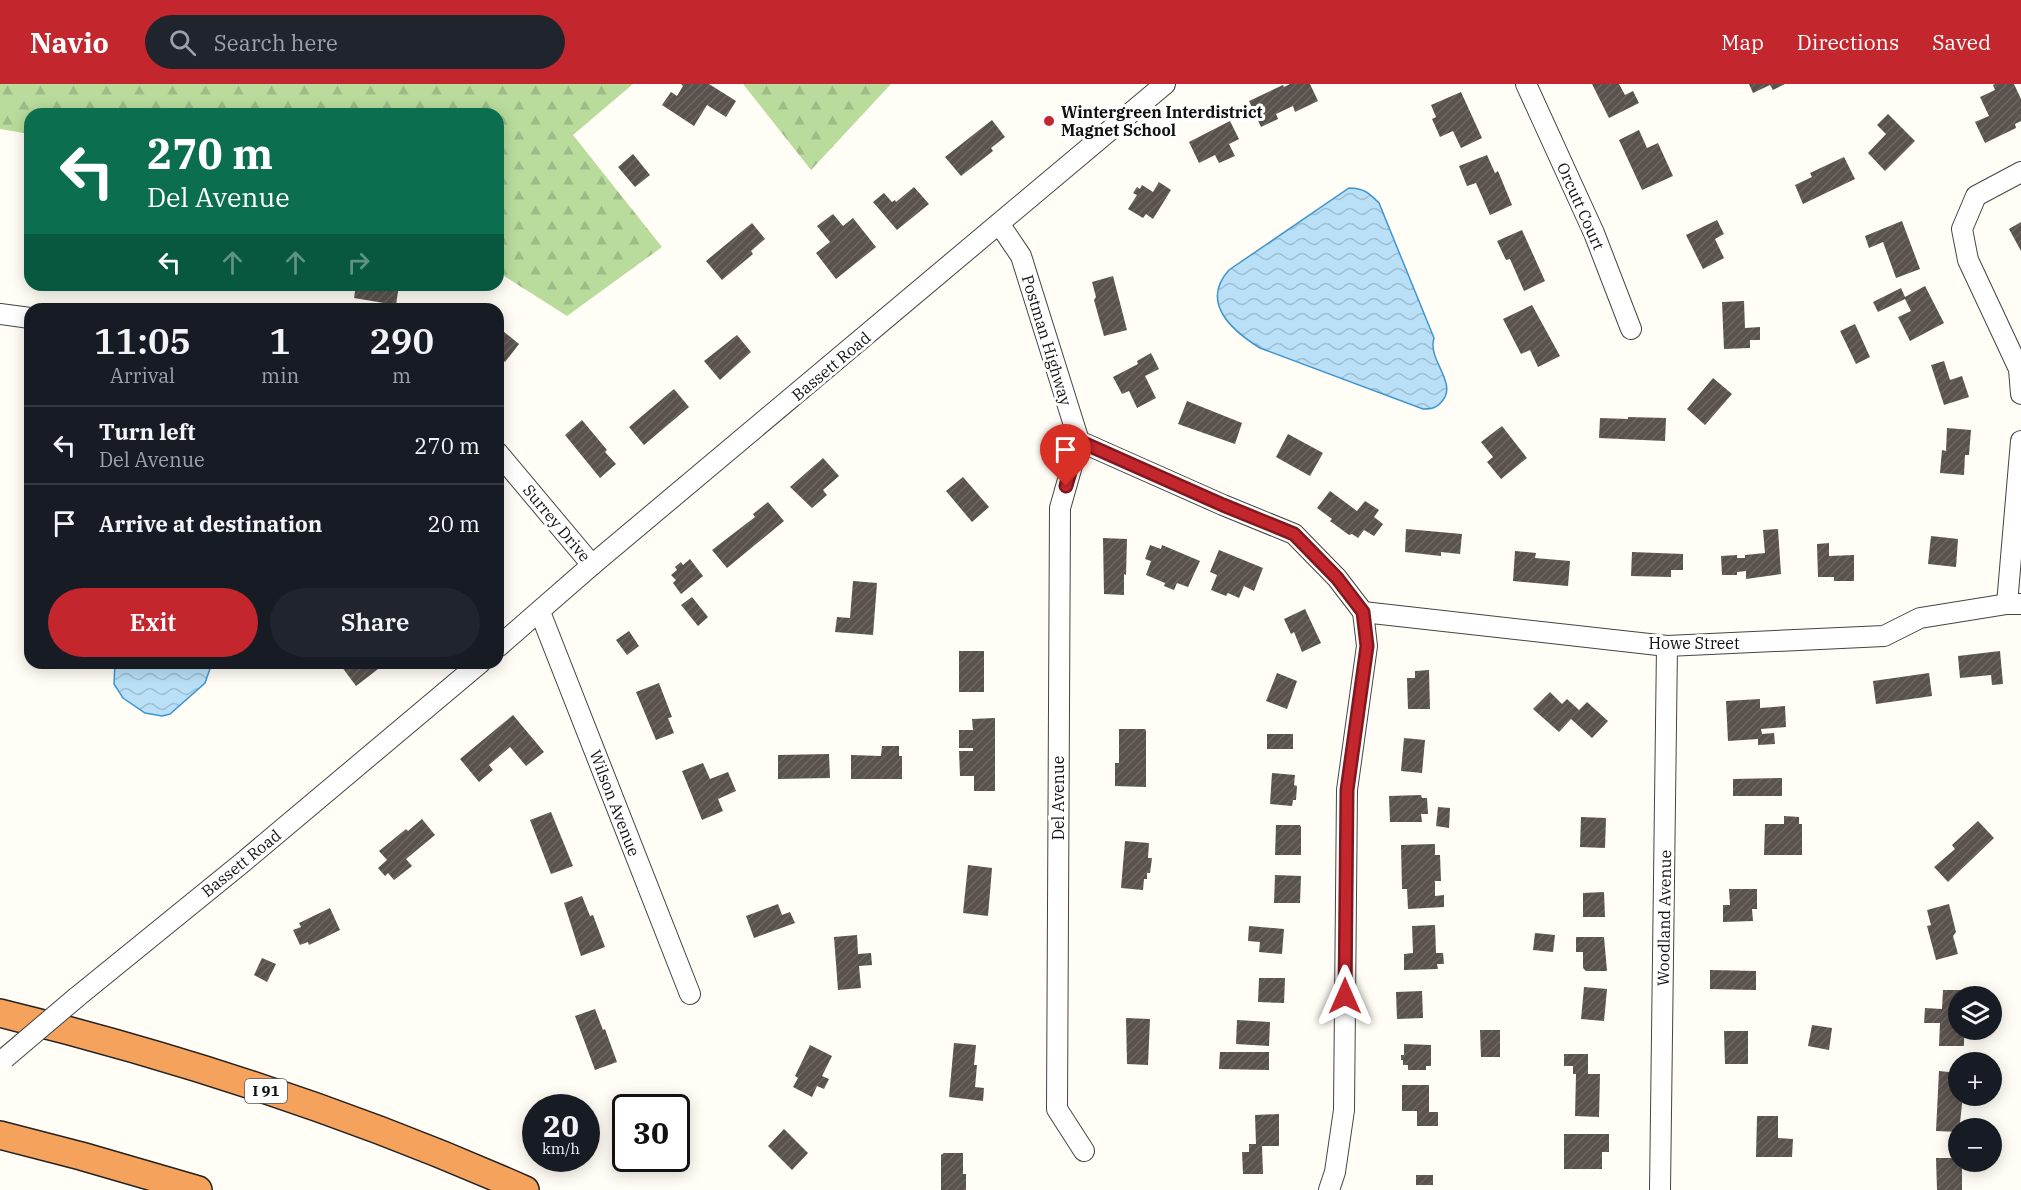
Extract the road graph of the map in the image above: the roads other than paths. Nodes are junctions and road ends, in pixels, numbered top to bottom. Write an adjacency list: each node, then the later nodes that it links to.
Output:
1 (1165, 84): 4 (street, Bassett Road)
2 (1526, 84): 7 (street, Orcutt Court)
3 (2021, 172): 8 (street)
4 (1000, 225): 9 (street, Postman Highway); 12 (street, Bassett Road)
5 (0, 314): 6 (street)
6 (24, 317)
7 (1631, 329)
8 (2021, 394)
9 (1079, 441): 15 (street); 23 (street, Del Avenue)
10 (2021, 441): 13 (street)
11 (504, 460): 12 (street, Surrey Drive)
12 (592, 565): 14 (street, Bassett Road)
13 (2014, 604): 17 (street, Howe Street)
14 (540, 612): 16 (street, Bassett Road); 19 (street, Wilson Avenue)
15 (1363, 612): 17 (street, Howe Street); 26 (street)
16 (504, 642)
17 (1667, 646): 27 (street, Woodland Avenue)
18 (473, 669): 21 (street, Bassett Road, bridge)
19 (690, 994)
20 (0, 1012): 25 (highway, I 91)
21 (2, 1060)
22 (0, 1135): 24 (highway)
23 (1084, 1151)
24 (198, 1190)
25 (525, 1190)
26 (1329, 1190)
27 (1660, 1190)

